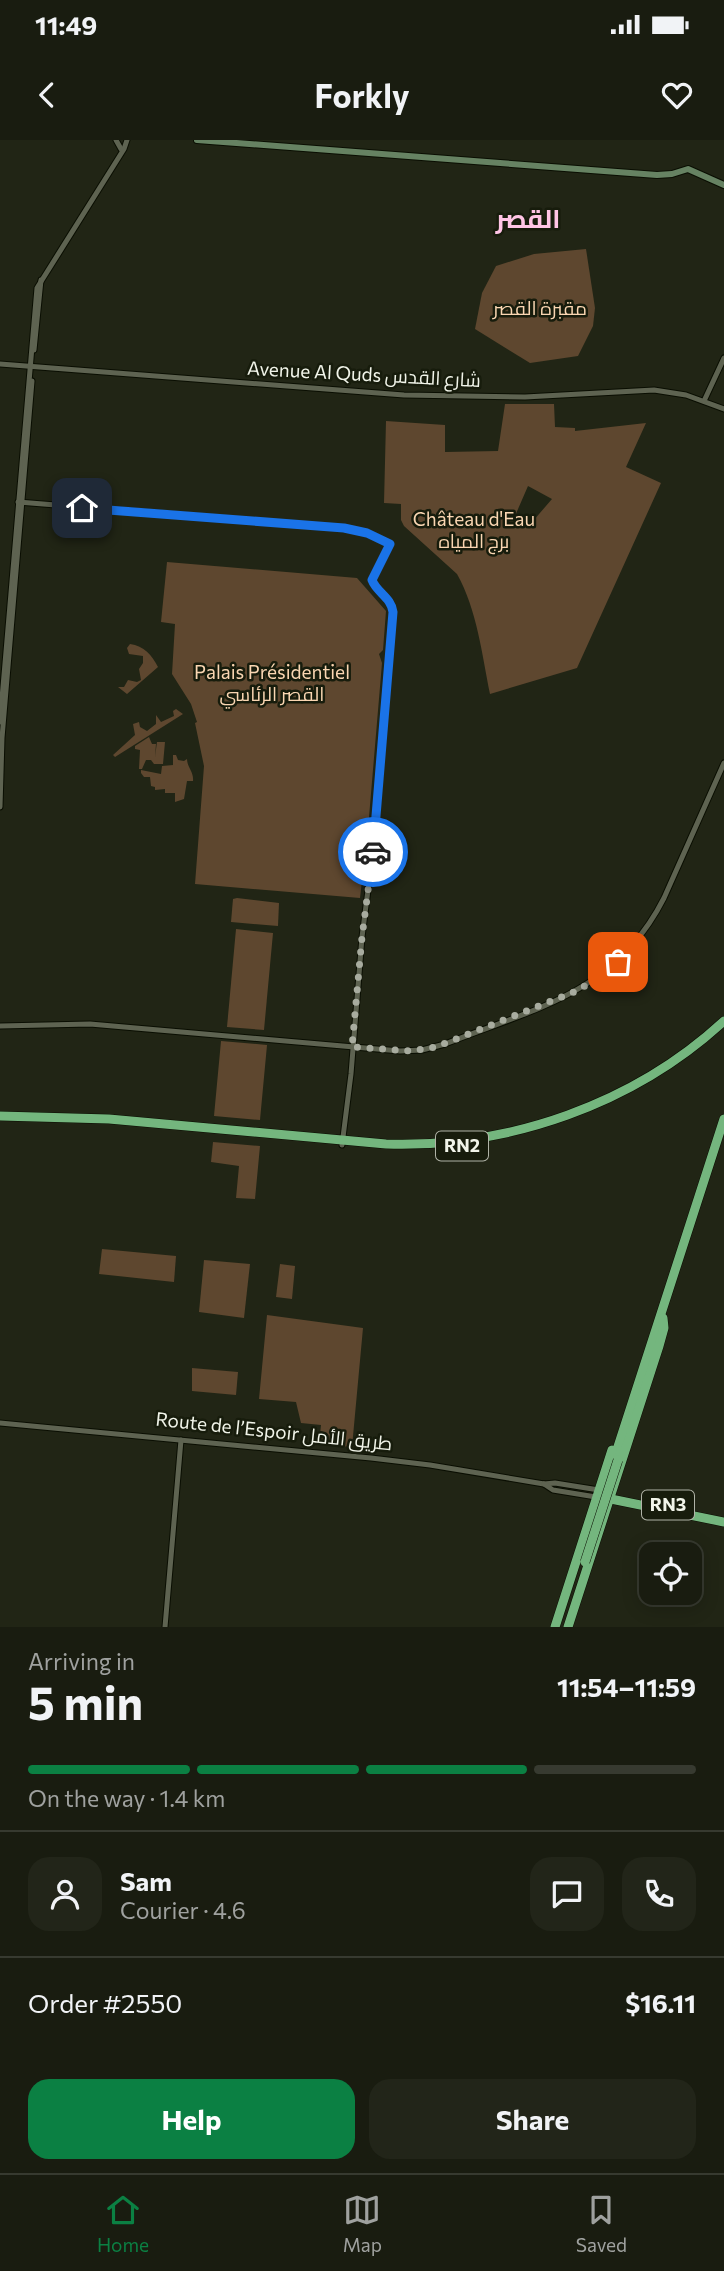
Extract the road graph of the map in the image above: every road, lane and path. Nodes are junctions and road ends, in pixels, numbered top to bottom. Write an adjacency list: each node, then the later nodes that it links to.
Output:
1 (116, 140): 4 (street)
2 (127, 140): 4 (street)
3 (197, 140): 5 (main road)
4 (122, 151): 8 (street)
5 (724, 185)
6 (724, 358): 9 (street)
7 (0, 365): 8 (street, Avenue Al Quds شارع القدس)
8 (31, 367): 9 (street, Avenue Al Quds شارع القدس); 11 (street)
9 (704, 401): 10 (street, Avenue Al Quds شارع القدس)
10 (724, 409)
11 (20, 502): 12 (street); 13 (street); 18 (street)
12 (0, 722)
13 (1, 750): 15 (street)
14 (724, 763): 18 (street)
15 (0, 807)
16 (724, 1023): 22 (highway, RN2)
17 (0, 1026): 18 (street)
18 (352, 1047): 22 (street)
19 (0, 1117): 22 (highway, RN2)
20 (724, 1119): 24 (highway)
21 (724, 1130): 23 (highway)
22 (343, 1143)
23 (663, 1318): 25 (highway); 29 (highway)
24 (654, 1338): 25 (highway); 28 (highway)
25 (638, 1390): 32 (highway, bridge)
26 (0, 1423): 27 (street, Route de l’Espoir طريق الأمل / RN3)
27 (181, 1440): 28 (street, Route de l’Espoir طريق الأمل / RN3); 31 (street)
28 (598, 1493): 29 (highway, Route de l’Espoir طريق الأمل / RN3); 32 (highway)
29 (612, 1496): 30 (highway, Route de l’Espoir طريق الأمل / RN3); 30 (highway, Route de l’Espoir طريق الأمل / RN3); 33 (highway)
30 (724, 1520)
31 (165, 1627)
32 (559, 1627)
33 (568, 1627)

